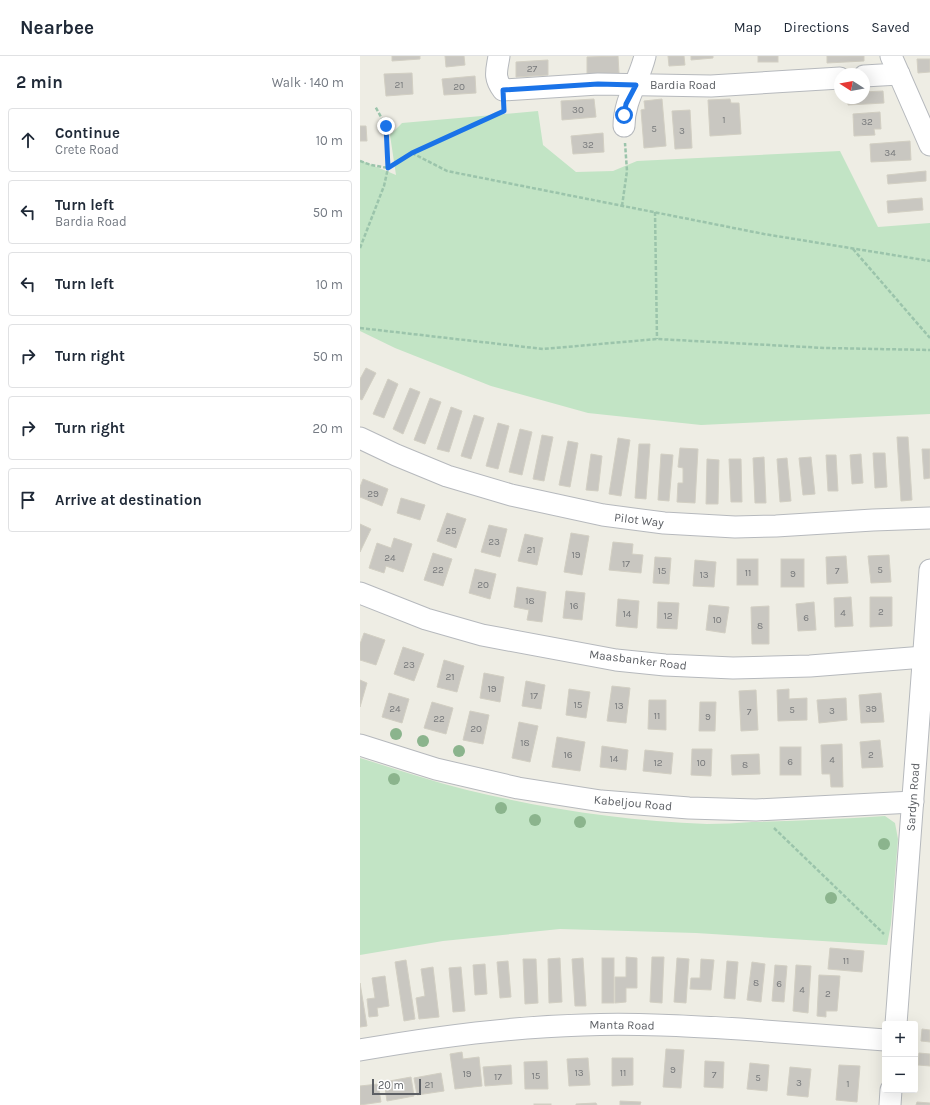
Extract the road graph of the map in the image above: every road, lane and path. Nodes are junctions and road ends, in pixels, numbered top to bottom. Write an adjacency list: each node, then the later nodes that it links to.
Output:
1 (499, 56): 7 (street)
2 (645, 56): 6 (street)
3 (895, 65): 4 (street); 10 (street)
4 (870, 74)
5 (834, 78): 6 (street, Bardia Road)
6 (636, 85): 7 (street, Bardia Road); 9 (street)
7 (503, 90): 11 (path)
8 (375, 106): 13 (path)
9 (624, 126): 14 (path)
10 (930, 145)
11 (412, 153): 13 (path); 14 (path)
12 (360, 161): 13 (path)
13 (388, 168): 16 (path)
14 (622, 206): 15 (path)
15 (655, 212): 17 (path); 20 (path)
16 (360, 248)
17 (853, 249): 18 (path); 21 (path)
18 (930, 261)
19 (360, 328): 20 (path)
20 (657, 338): 22 (path)
21 (930, 338)
22 (930, 350)
23 (360, 438): 24 (street, Pilot Way)
24 (930, 518)
25 (930, 570): 27 (street, Sardyn Road)
26 (360, 593): 27 (street, Maasbanker Road)
27 (924, 658): 29 (street, Sardyn Road)
28 (360, 745): 30 (street, Kabeljou Road)
29 (913, 802): 30 (street, Kabeljou Road); 31 (street, Sardyn Road)
30 (756, 810): 31 (path)
31 (902, 951): 32 (street, Sardyn Road)
32 (896, 1021)
33 (882, 1040): 34 (street, Manta Road)
34 (360, 1050)
35 (891, 1093): 36 (street)
36 (890, 1105)

